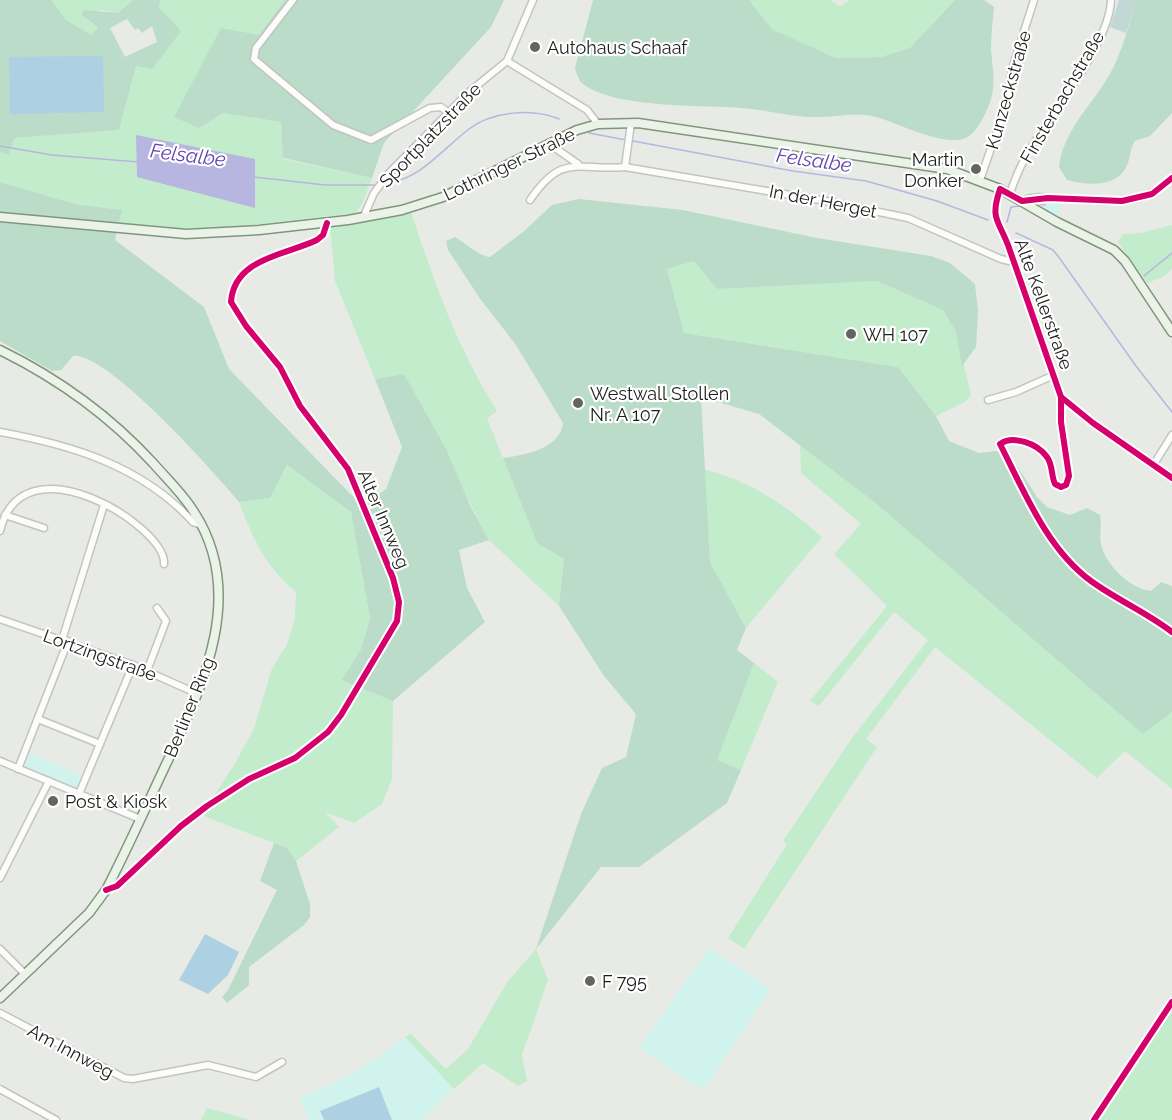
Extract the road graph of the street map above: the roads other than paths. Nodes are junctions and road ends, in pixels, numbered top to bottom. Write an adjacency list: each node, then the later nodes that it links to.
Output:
1 (293, 0): 6 (street)
2 (533, 0): 5 (street)
3 (1034, 0): 13 (street, Kunzeckstraße)
4 (1112, 0): 15 (street, Finsterbachstraße)
5 (507, 61): 6 (street, Sportplatzstraße); 8 (street)
6 (449, 112): 19 (street, Sportplatzstraße)
7 (631, 123): 8 (main road, Lothringer Straße); 11 (street); 13 (main road, Lothringer Straße)
8 (598, 124): 9 (main road, Lothringer Straße)
9 (548, 143): 10 (street, In der Herget); 19 (main road, Lothringer Straße)
10 (578, 164): 11 (street, In der Herget); 16 (street)
11 (625, 167): 21 (street, In der Herget)
12 (1172, 178): 17 (street)
13 (980, 180): 14 (main road, Lothringer Straße)
14 (1000, 189): 15 (main road, Lothringer Straße); 21 (street, Alte Kellerstraße)
15 (1010, 193): 17 (main road, Lothringer Straße)
16 (530, 200)
17 (1022, 201): 22 (main road, Lothringer Straße)
18 (0, 217): 20 (main road, Lothringer Straße)
19 (363, 218): 20 (main road, Lothringer Straße)
20 (327, 223): 54 (street, Alter Innweg)
21 (1014, 262): 24 (street, Alte Kellerstraße)
22 (1172, 333)
23 (0, 350): 31 (main road, Berliner Ring)
24 (1054, 375): 25 (street, Alte Kellerstraße); 26 (street)
25 (1061, 397): 29 (street, Alte Kellerstraße); 30 (street)
26 (988, 400)
27 (0, 432): 33 (street)
28 (1172, 435): 30 (street)
29 (1000, 444)
30 (1154, 464): 32 (street)
31 (163, 473): 33 (street); 36 (main road, Berliner Ring)
32 (1172, 478)
33 (152, 484): 36 (street)
34 (104, 505): 35 (street); 39 (street); 42 (street)
35 (4, 514): 37 (street); 38 (street)
36 (201, 525): 45 (main road, Berliner Ring)
37 (44, 528)
38 (0, 531)
39 (164, 564)
40 (157, 608): 44 (street)
41 (0, 620): 42 (street, Lortzingstraße)
42 (65, 641): 43 (street, Lortzingstraße); 46 (street)
43 (133, 665): 44 (street, Lortzingstraße); 47 (street)
44 (147, 671): 45 (street, Lortzingstraße)
45 (198, 694): 52 (main road, Berliner Ring)
46 (38, 719): 47 (street); 49 (street)
47 (100, 744): 51 (street)
48 (0, 761): 49 (street)
49 (18, 769): 50 (street)
50 (49, 781): 51 (street); 53 (street)
51 (79, 794): 52 (street)
52 (140, 819): 54 (main road, Berliner Ring)
53 (0, 878)
54 (106, 890): 56 (main road, Berliner Ring)
55 (0, 949): 56 (street)
56 (25, 974): 57 (main road, Berliner Ring)
57 (0, 998)
58 (0, 1013): 59 (street, Am Innweg)
59 (282, 1062)
60 (0, 1089): 61 (street)
61 (56, 1120)

